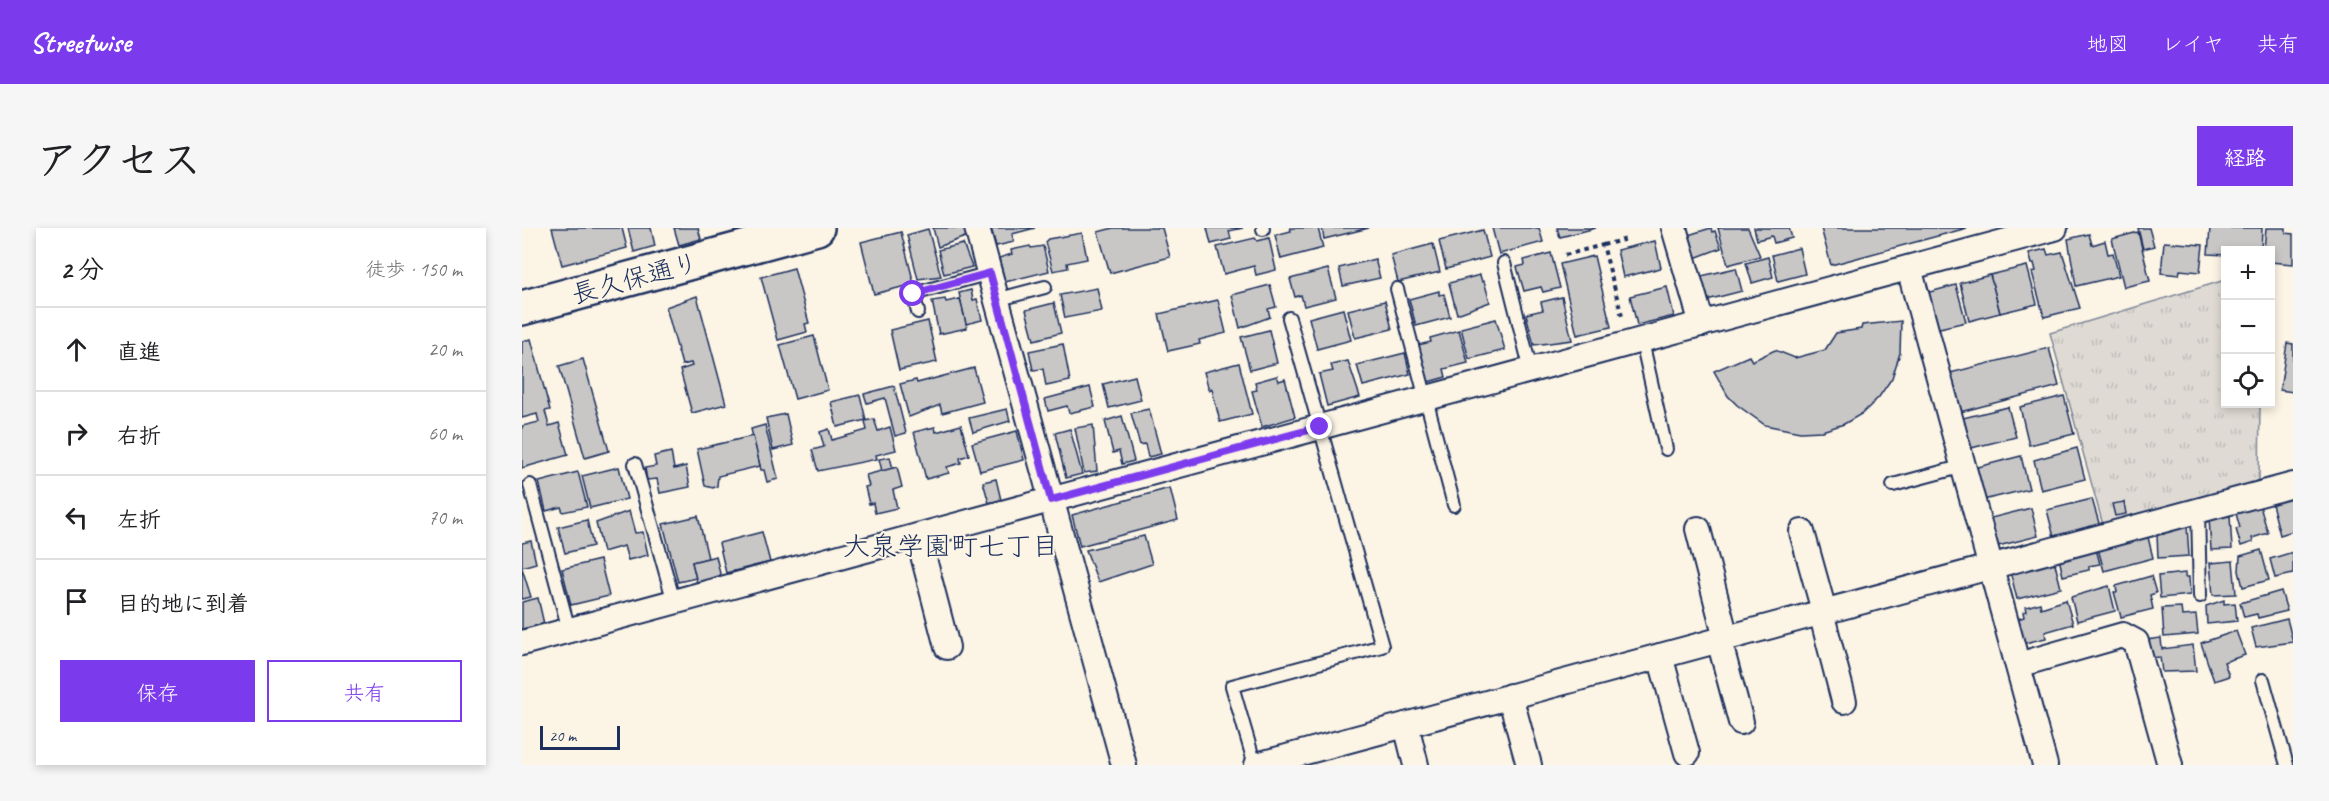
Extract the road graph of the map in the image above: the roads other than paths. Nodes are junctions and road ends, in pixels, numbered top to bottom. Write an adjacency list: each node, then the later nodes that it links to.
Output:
1 (817, 228): 11 (street, 長久保通り)
2 (977, 228): 7 (street)
3 (1674, 228): 14 (street)
4 (2055, 228): 6 (street)
5 (1504, 263): 16 (lane)
6 (1909, 268): 14 (street); 21 (street)
7 (990, 273): 10 (street); 12 (lane)
8 (1045, 287): 10 (lane)
9 (1397, 289): 17 (lane)
10 (996, 300): 25 (street)
11 (522, 309)
12 (918, 312)
13 (1289, 318): 18 (lane)
14 (1702, 324): 15 (street)
15 (1635, 343): 16 (street); 19 (lane)
16 (1531, 371): 17 (street)
17 (1426, 399): 18 (street); 26 (lane)
18 (1320, 427): 25 (street); 49 (lane)
19 (1666, 449)
20 (635, 464): 33 (lane)
21 (1964, 466): 23 (lane); 31 (street)
22 (530, 485): 35 (lane)
23 (1893, 485)
24 (2293, 485): 27 (street)
25 (1051, 500): 30 (street); 48 (street)
26 (1454, 504)
27 (2198, 511): 31 (street); 32 (lane)
28 (1698, 529): 36 (street)
29 (1802, 532): 34 (street)
30 (918, 536): 33 (street); 38 (street)
31 (1991, 566): 34 (street); 40 (street)
32 (2200, 596)
33 (674, 602): 35 (street)
34 (1822, 612): 36 (street); 43 (street)
35 (570, 630): 37 (street)
36 (1723, 639): 39 (street); 44 (street)
37 (522, 643)
38 (947, 647)
39 (1660, 656): 42 (street); 46 (street)
40 (2018, 665): 52 (street); 53 (street)
41 (2263, 680): 54 (lane)
42 (1510, 696): 45 (street); 51 (street)
43 (1844, 701)
44 (1741, 722)
45 (1406, 725): 47 (street); 50 (street)
46 (1687, 753)
47 (1301, 759): 49 (street)
48 (1124, 765)
49 (1256, 765)
50 (1416, 765)
51 (1529, 765)
52 (2045, 765)
53 (2170, 765)
54 (2287, 765)

